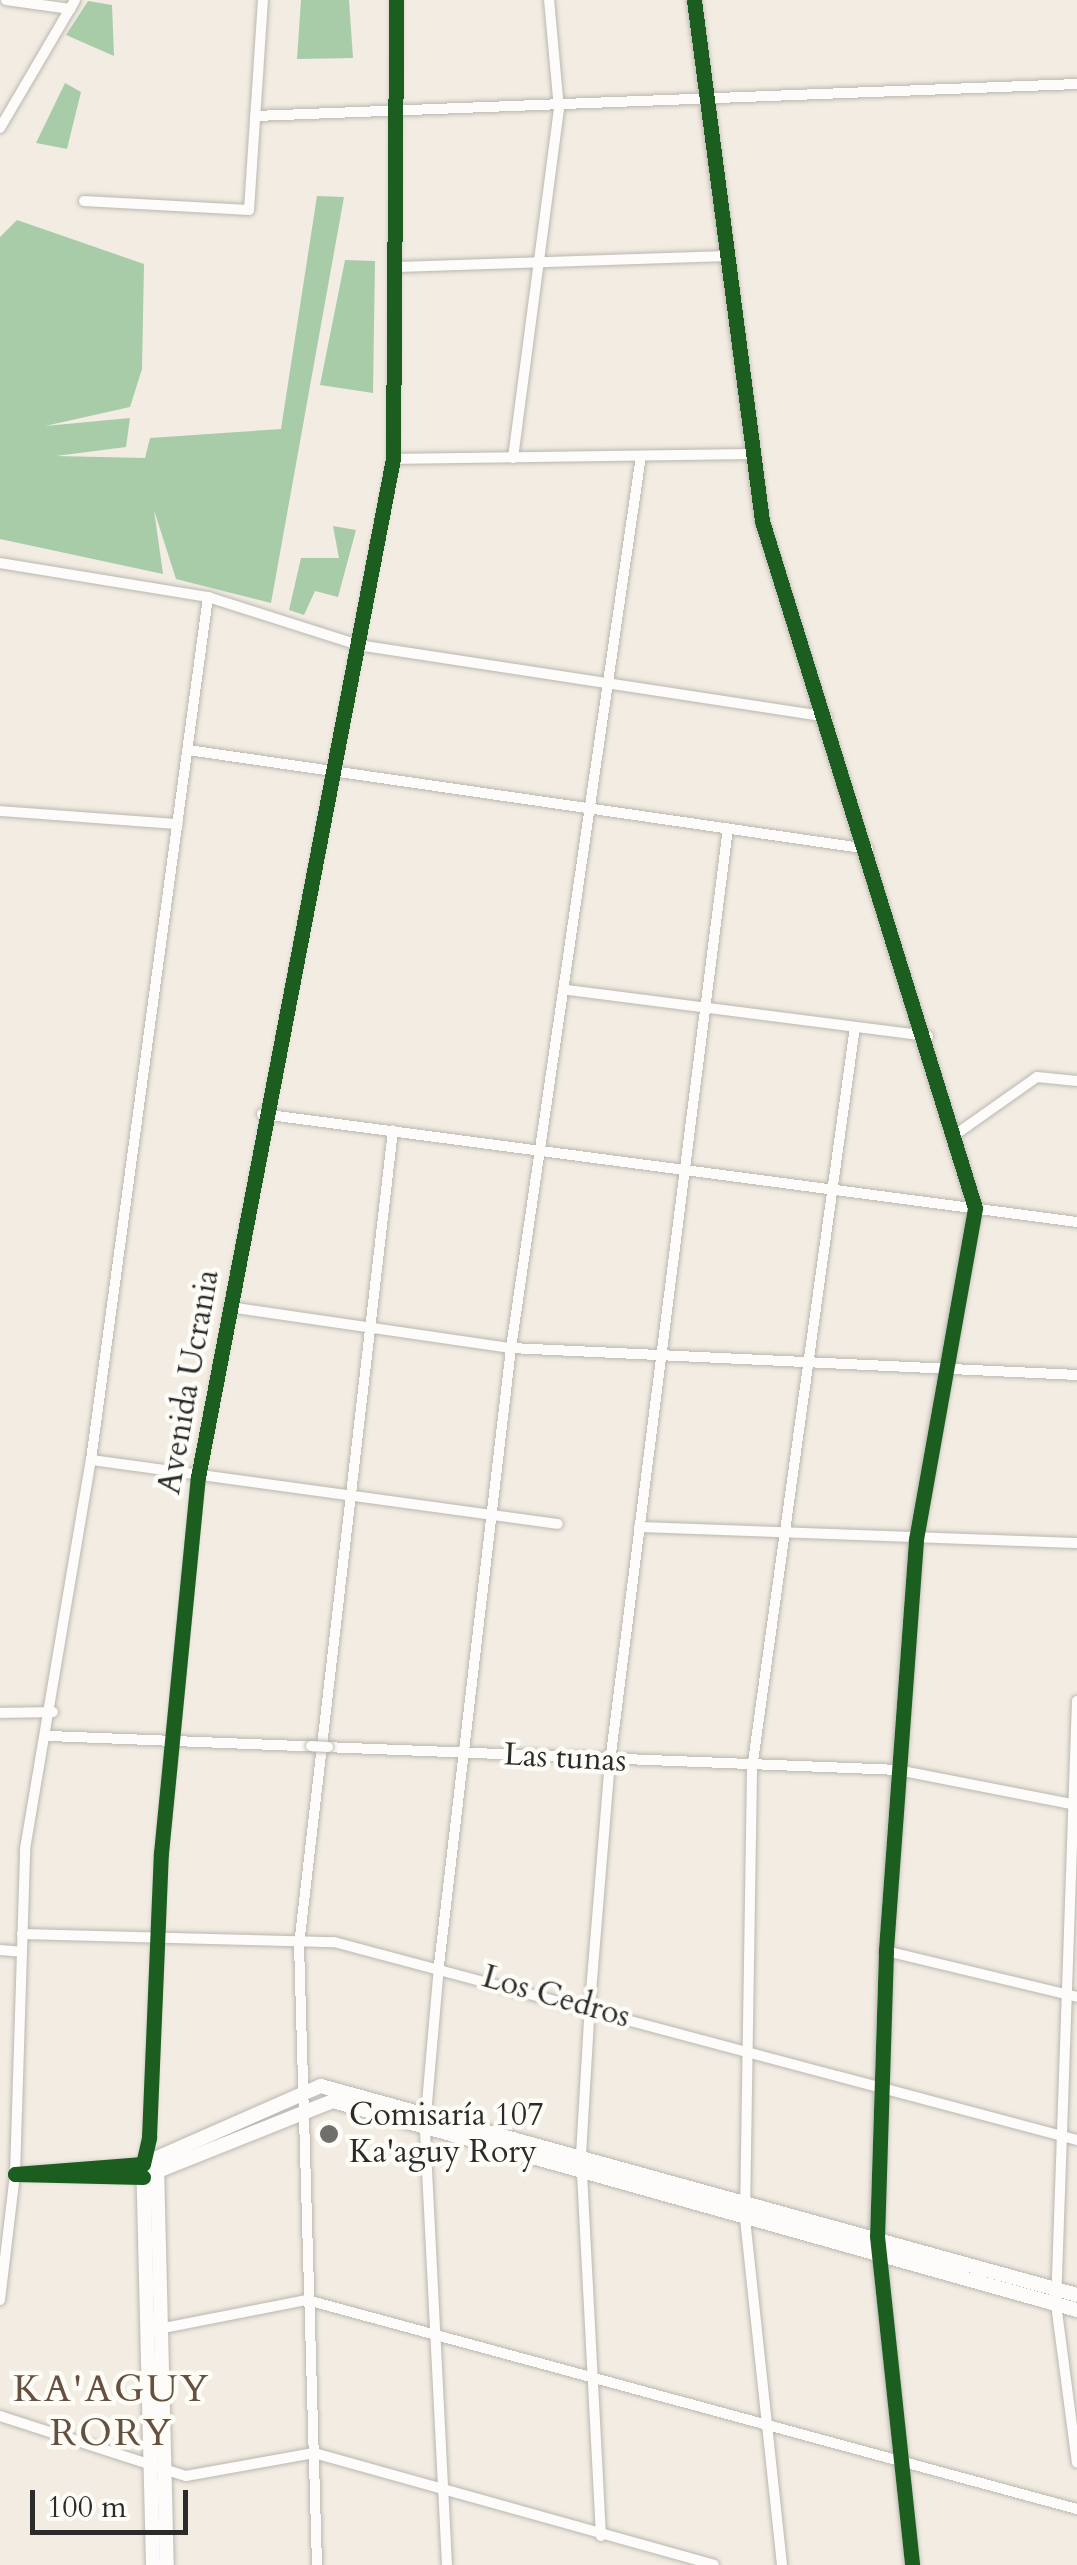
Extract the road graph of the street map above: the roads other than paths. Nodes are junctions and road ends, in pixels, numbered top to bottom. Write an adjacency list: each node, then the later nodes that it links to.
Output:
1 (6, 0): 6 (street)
2 (263, 0): 11 (street)
3 (396, 0): 10 (street, Avenida Ucrania)
4 (549, 0): 9 (street)
5 (694, 0): 8 (street)
6 (72, 5): 12 (street)
7 (1077, 84): 8 (street)
8 (705, 98): 9 (street); 14 (street)
9 (559, 109): 10 (street); 15 (street)
10 (392, 112): 11 (street); 16 (street, Avenida Ucrania)
11 (255, 116): 13 (street)
12 (2, 121)
13 (84, 201)
14 (722, 256): 15 (street); 17 (street)
15 (540, 262): 16 (street); 19 (street)
16 (396, 266): 20 (street, Avenida Ucrania)
17 (748, 454): 18 (street); 25 (street)
18 (640, 456): 19 (street); 24 (street)
19 (513, 458): 20 (street)
20 (393, 459): 23 (street, Avenida Ucrania)
21 (0, 563): 22 (street)
22 (208, 597): 23 (street); 26 (street)
23 (358, 645): 24 (street); 27 (street, Avenida Ucrania)
24 (605, 690): 25 (street); 28 (street)
25 (828, 717): 32 (street)
26 (188, 750): 27 (street); 30 (street)
27 (330, 769): 28 (street); 38 (street, Avenida Ucrania)
28 (586, 808): 31 (street); 33 (street)
29 (0, 811): 30 (street)
30 (178, 824): 53 (street)
31 (728, 828): 32 (street); 34 (street)
32 (870, 849): 36 (street)
33 (568, 990): 34 (street); 41 (street)
34 (708, 1008): 35 (street); 42 (street)
35 (855, 1027): 36 (street); 43 (street)
36 (929, 1036): 40 (street)
37 (1077, 1081): 40 (street)
38 (262, 1114): 39 (street); 46 (street, Avenida Ucrania)
39 (393, 1130): 41 (street); 47 (street)
40 (959, 1132): 44 (street)
41 (539, 1148): 42 (street); 48 (street)
42 (686, 1167): 43 (street); 49 (street)
43 (831, 1184): 44 (street); 50 (street)
44 (976, 1208): 45 (street); 51 (street)
45 (1077, 1222)
46 (229, 1307): 47 (street); 54 (street, Avenida Ucrania)
47 (366, 1328): 48 (street); 55 (street)
48 (511, 1348): 49 (street); 56 (street)
49 (661, 1356): 50 (street); 58 (street)
50 (808, 1366): 51 (street); 59 (street)
51 (950, 1372): 52 (street); 60 (street)
52 (1077, 1375)
53 (92, 1460): 54 (street); 63 (street)
54 (198, 1477): 55 (street); 66 (street, Avenida Ucrania)
55 (345, 1493): 56 (street); 67 (street)
56 (490, 1517): 57 (street); 68 (street)
57 (558, 1524)
58 (638, 1527): 59 (street); 69 (street)
59 (788, 1533): 60 (street); 70 (street)
60 (916, 1540): 61 (street); 71 (street)
61 (1077, 1543)
62 (1077, 1702): 72 (street)
63 (53, 1712): 64 (street); 65 (street)
64 (0, 1713)
65 (49, 1736): 66 (street, Las tunas); 73 (street)
66 (172, 1741): 67 (street, Las tunas); 74 (street, Avenida Ucrania)
67 (320, 1745): 68 (street, Las tunas); 75 (street)
68 (460, 1752): 69 (street, Las tunas); 79 (street)
69 (610, 1762): 70 (street, Las tunas); 82 (street)
70 (752, 1764): 71 (street, Las tunas); 83 (street)
71 (898, 1770): 72 (street, Las tunas); 77 (street)
72 (1073, 1804): 80 (street)
73 (22, 1934): 74 (street, Los Cedros); 78 (street)
74 (157, 1943): 75 (street, Los Cedros); 89 (street, Avenida Ucrania)
75 (299, 1945): 79 (street, Los Cedros); 85 (street)
76 (0, 1950): 78 (street)
77 (886, 1951): 80 (street); 84 (street)
78 (22, 1952): 91 (street)
79 (439, 1964): 82 (street, Los Cedros); 86 (street)
80 (1061, 1993): 81 (street); 87 (street)
81 (1077, 1997)
82 (590, 2004): 83 (street, Los Cedros); 88 (street)
83 (740, 2052): 84 (street, Los Cedros); 93 (street)
84 (884, 2089): 87 (street, Los Cedros); 94 (street)
85 (297, 2102): 86 (street); 89 (street); 99 (street)
86 (426, 2119): 88 (street); 92 (street); 102 (street)
87 (1071, 2138): 97 (street)
88 (581, 2154): 92 (street); 93 (street)
89 (150, 2170): 91 (street); 101 (street, Avenida Ucrania)
90 (0, 2173): 91 (street)
91 (15, 2174): 98 (street)
92 (588, 2174): 93 (street); 103 (street)
93 (745, 2209): 94 (street); 95 (street); 105 (street)
94 (878, 2236): 95 (street); 97 (street)
95 (883, 2256): 97 (street); 107 (street)
96 (1077, 2294): 97 (street)
97 (1056, 2297): 100 (street); 108 (street)
98 (0, 2300)
99 (307, 2300): 101 (street); 102 (street); 106 (street)
100 (1077, 2310)
101 (153, 2329): 109 (street, Avenida Ucrania)
102 (437, 2334): 103 (street); 110 (street)
103 (594, 2378): 105 (street); 112 (street)
104 (0, 2416): 109 (street)
105 (766, 2425): 107 (street); 118 (street)
106 (314, 2453): 109 (street); 110 (street); 115 (street)
107 (902, 2462): 111 (street); 119 (street)
108 (1077, 2463)
109 (156, 2468): 113 (street, Avenida Ucrania); 114 (street, Avenida Ucrania)
110 (447, 2494): 112 (street); 116 (street)
111 (1077, 2508)
112 (602, 2536): 117 (street)
113 (154, 2565)
114 (167, 2565)
115 (317, 2565)
116 (447, 2565)
117 (714, 2565)
118 (782, 2565)
119 (912, 2565)

